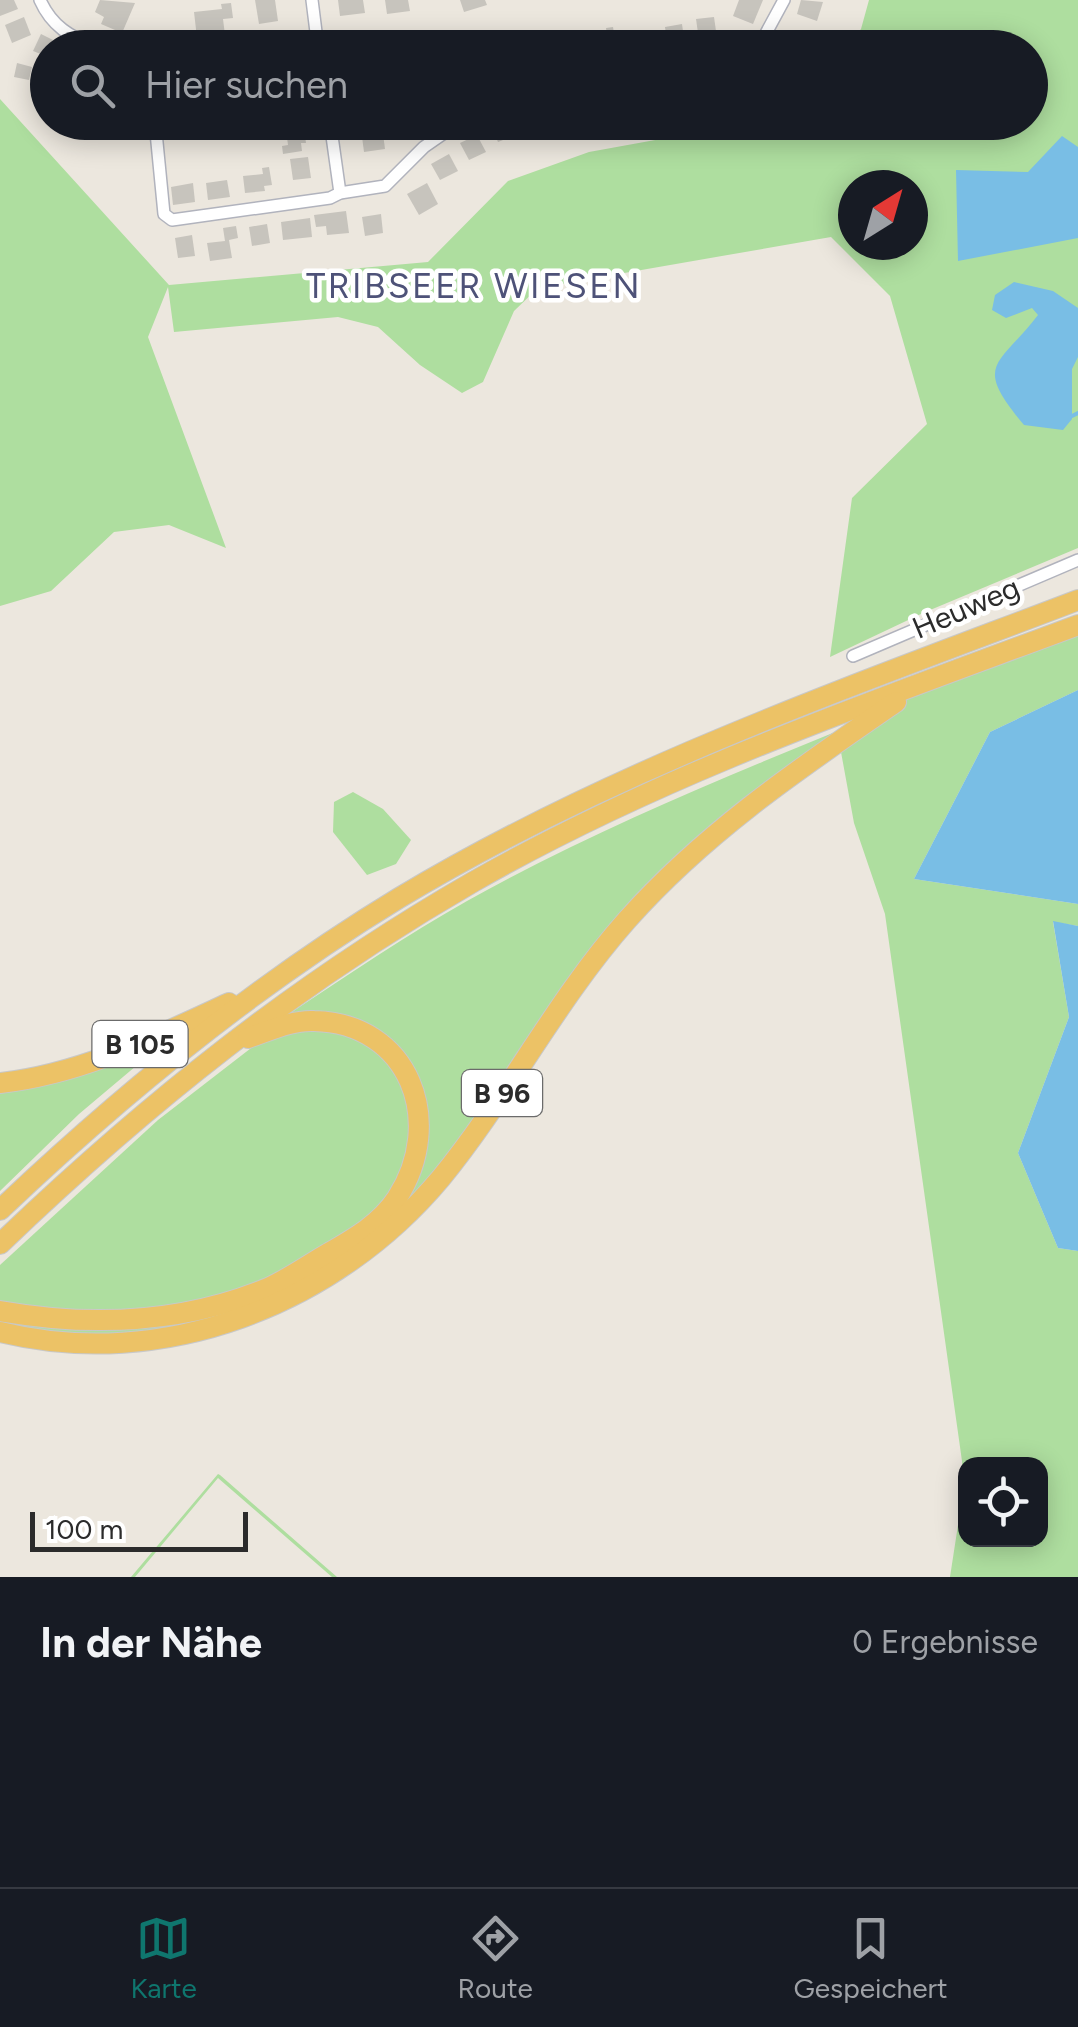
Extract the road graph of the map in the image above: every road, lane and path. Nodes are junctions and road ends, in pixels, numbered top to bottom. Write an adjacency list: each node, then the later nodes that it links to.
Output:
1 (40, 0): 4 (street)
2 (312, 0): 5 (street)
3 (784, 0): 6 (street)
4 (61, 30)
5 (316, 30)
6 (768, 30)
7 (157, 140): 10 (street)
8 (333, 140): 10 (street)
9 (434, 140): 10 (street)
10 (340, 193)
11 (1078, 560): 14 (street, Heuweg)
12 (1078, 600): 16 (highway)
13 (1078, 625): 15 (highway, B 96)
14 (853, 656)
15 (926, 682): 17 (highway, B 96); 22 (highway, B 96)
16 (272, 983): 18 (highway, B 105); 19 (highway)
17 (227, 1045): 20 (highway, B 96); 21 (highway, B 96)
18 (0, 1083)
19 (0, 1210)
20 (0, 1244)
21 (0, 1311)
22 (0, 1332)

